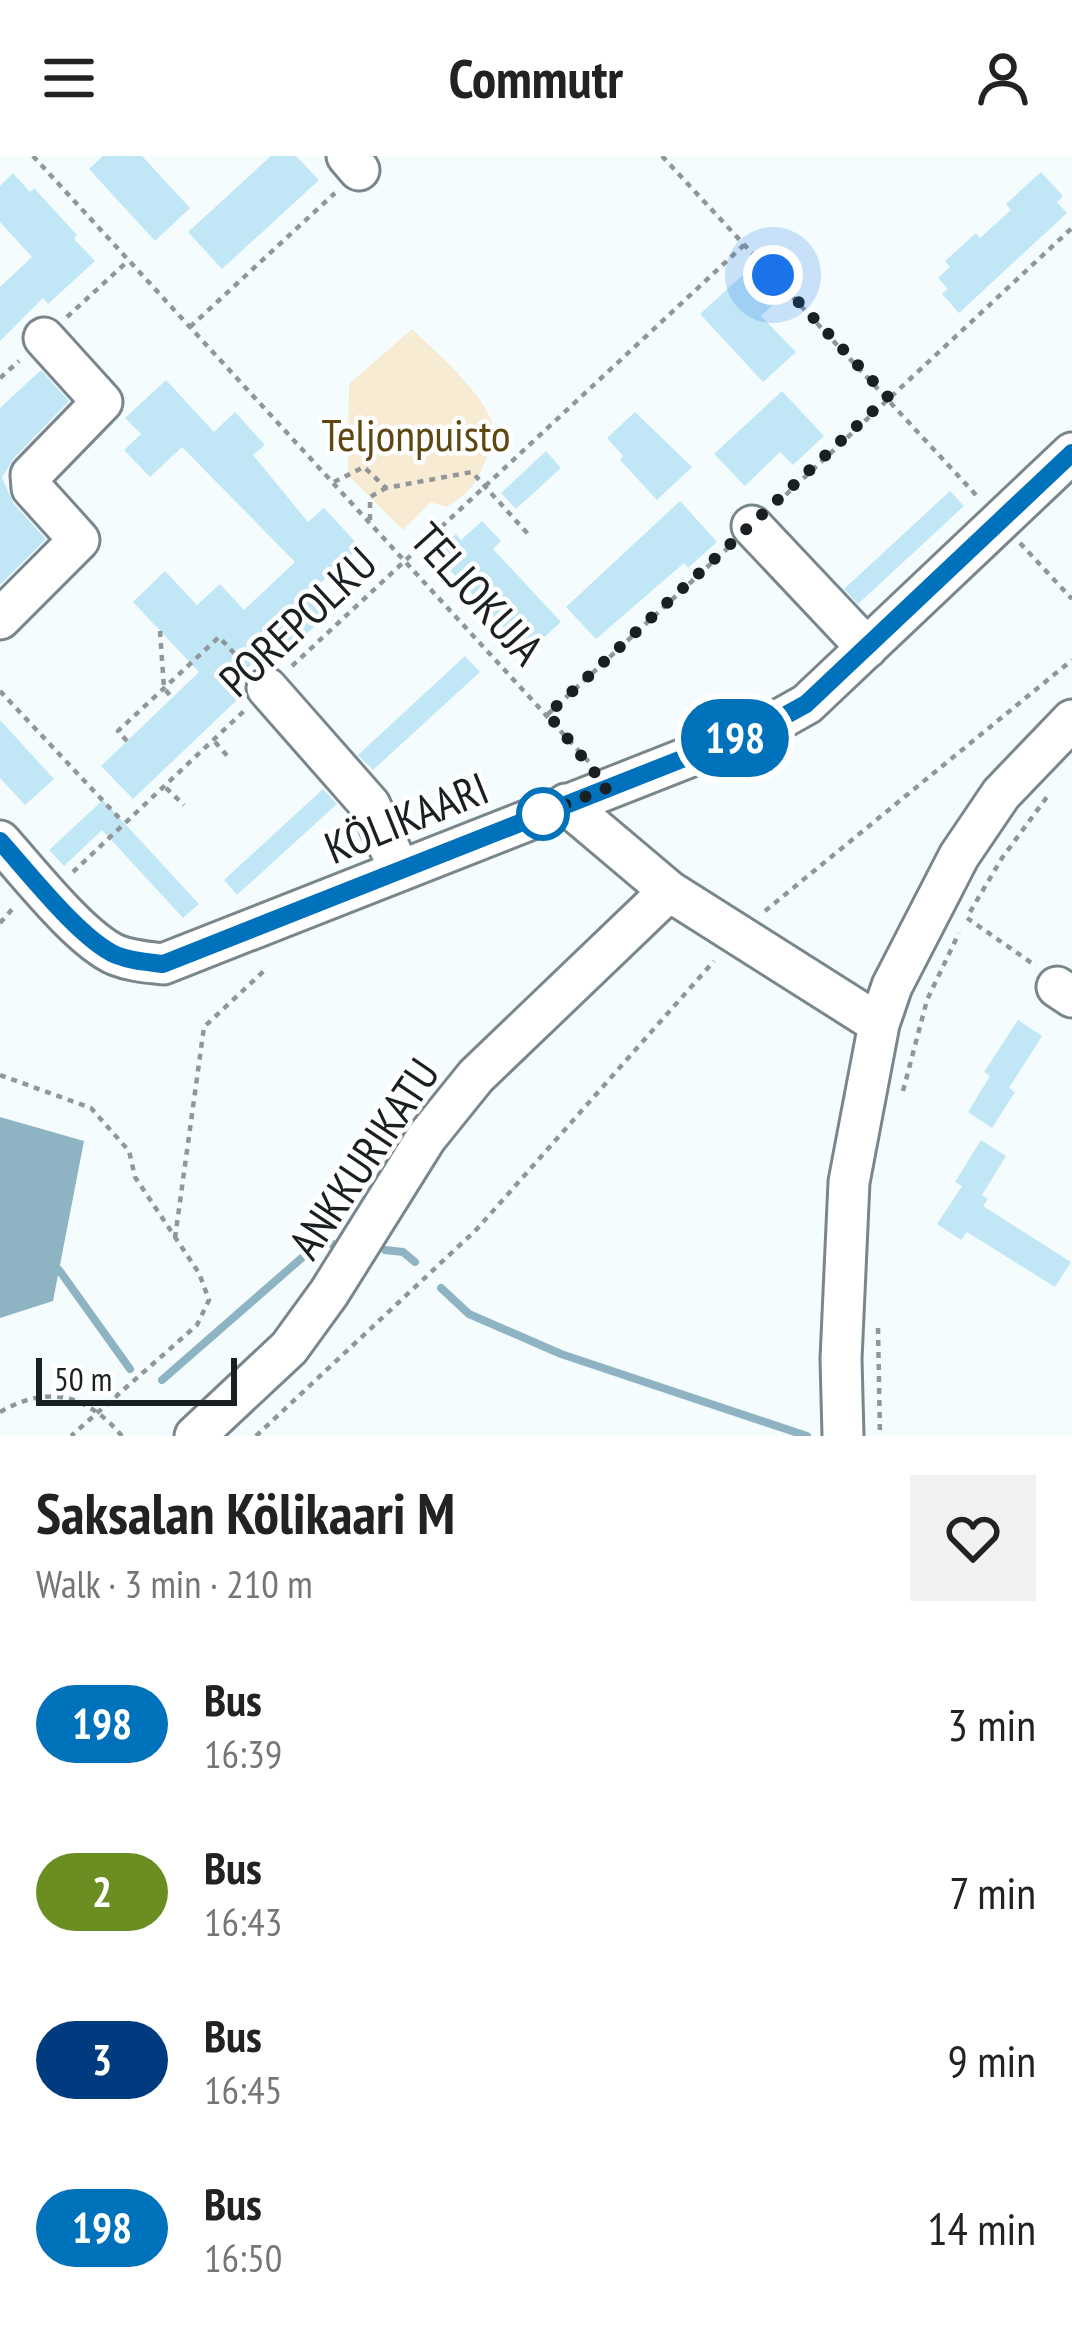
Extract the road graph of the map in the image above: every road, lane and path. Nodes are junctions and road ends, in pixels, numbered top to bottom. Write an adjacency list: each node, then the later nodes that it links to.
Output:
1 (33, 156): 6 (path, TELJOKUJA)
2 (662, 156): 5 (path)
3 (353, 163): 6 (path)
4 (1072, 228): 8 (path)
5 (744, 245): 8 (path); 11 (path, POREPOLKU)
6 (190, 327): 10 (path, TELJOKUJA)
7 (44, 338): 19 (street)
8 (888, 397): 14 (path); 15 (path)
9 (1072, 453): 14 (street, KÖLIKAARI)
10 (334, 482): 12 (path); 13 (path, TELJOKUJA)
11 (485, 486): 12 (path); 16 (path); 17 (path, POREPOLKU)
12 (386, 488): 13 (path)
13 (370, 520): 17 (path, TELJOKUJA)
14 (999, 520): 18 (path); 23 (street, KÖLIKAARI)
15 (752, 526): 23 (street); 29 (path)
16 (528, 534)
17 (407, 560): 26 (path, POREPOLKU); 29 (path, TELJOKUJA)
18 (1072, 599)
19 (0, 619)
20 (214, 630): 22 (path)
21 (160, 632): 25 (path)
22 (220, 637): 25 (path); 26 (path)
23 (867, 648): 35 (street, KÖLIKAARI)
24 (1072, 661): 45 (path)
25 (164, 688): 28 (path); 32 (path)
26 (267, 688): 31 (path, POREPOLKU); 41 (street)
27 (0, 691): 39 (path)
28 (172, 698)
29 (548, 714): 35 (path, TELJOKUJA)
30 (1072, 720): 48 (street)
31 (213, 740): 33 (path); 34 (path, POREPOLKU)
32 (127, 741)
33 (231, 760)
34 (165, 786): 38 (path); 39 (path, POREPOLKU)
35 (607, 788): 37 (street, KÖLIKAARI)
36 (1051, 793): 44 (path)
37 (566, 804): 41 (street, KÖLIKAARI); 42 (street)
38 (184, 805)
39 (125, 824): 43 (path, POREPOLKU)
40 (0, 841): 43 (street, KÖLIKAARI)
41 (400, 872): 43 (street, KÖLIKAARI)
42 (669, 891): 45 (street); 57 (street, ANKKURIKATU)
43 (50, 896)
44 (967, 918): 47 (path); 50 (path)
45 (737, 936): 48 (street); 58 (path)
46 (266, 969): 51 (path)
47 (1064, 992)
48 (879, 1024): 59 (street)
49 (0, 1075): 51 (path)
50 (899, 1103)
51 (175, 1238): 53 (path)
52 (878, 1318): 60 (path)
53 (100, 1410): 54 (path); 55 (path); 56 (path)
54 (0, 1412)
55 (71, 1436)
56 (122, 1436)
57 (195, 1436)
58 (256, 1436)
59 (843, 1436)
60 (880, 1436)

